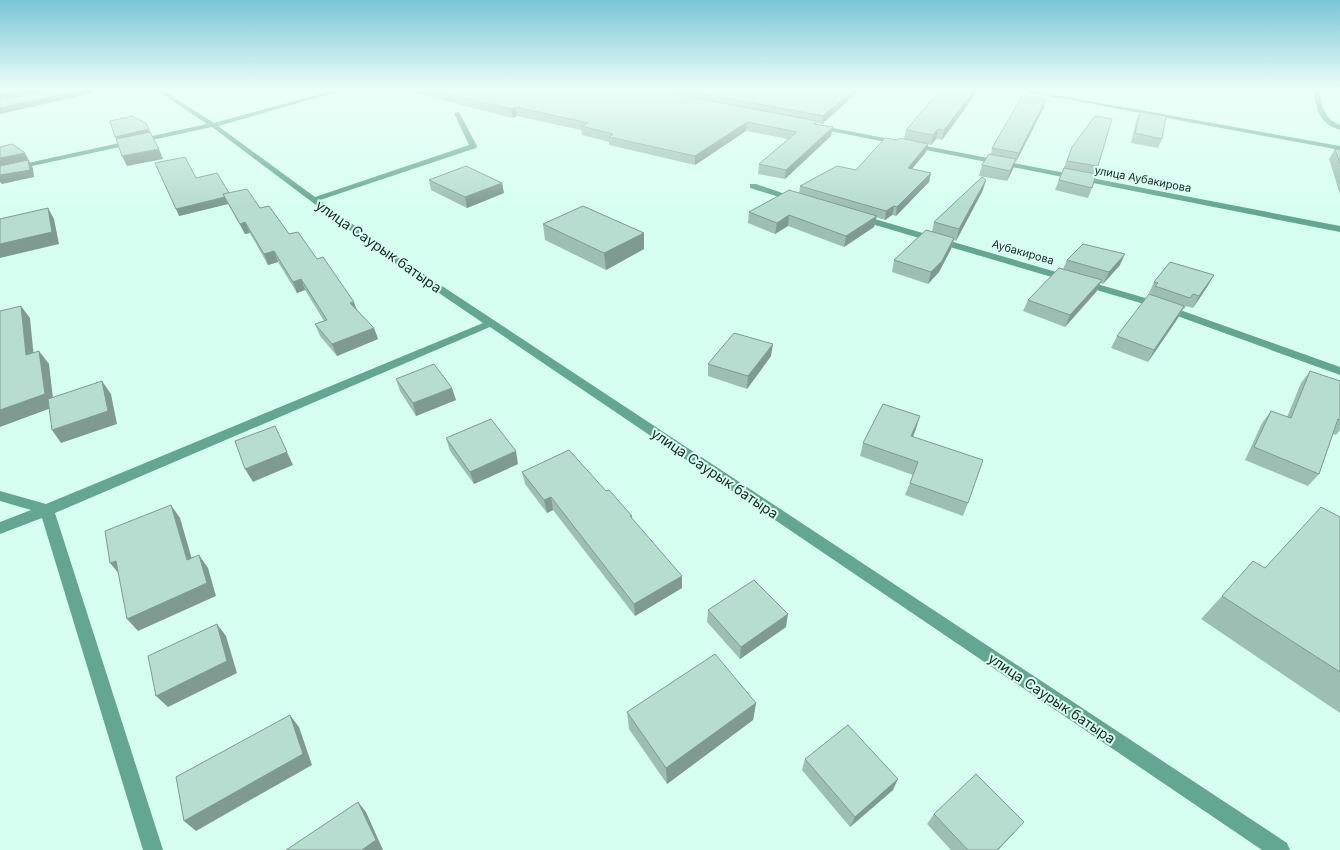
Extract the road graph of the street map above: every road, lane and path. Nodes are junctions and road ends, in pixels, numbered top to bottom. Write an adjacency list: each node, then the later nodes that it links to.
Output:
1 (201, 128): 7 (street)
2 (217, 128): 9 (street, улица Саурык батыра)
3 (464, 128): 9 (street)
4 (822, 128): 12 (street, улица Аубакирова)
5 (1233, 128): 6 (street)
6 (1340, 148)
7 (0, 171)
8 (753, 186): 10 (street)
9 (313, 200): 13 (street, улица Саурык батыра)
10 (810, 202)
11 (847, 214): 14 (street, Аубакирова)
12 (1340, 229)
13 (491, 323): 16 (street); 19 (street, улица Саурык батыра)
14 (1340, 372)
15 (0, 496): 16 (street)
16 (47, 510): 17 (street); 18 (street)
17 (0, 528)
18 (153, 850)
19 (1280, 850)

